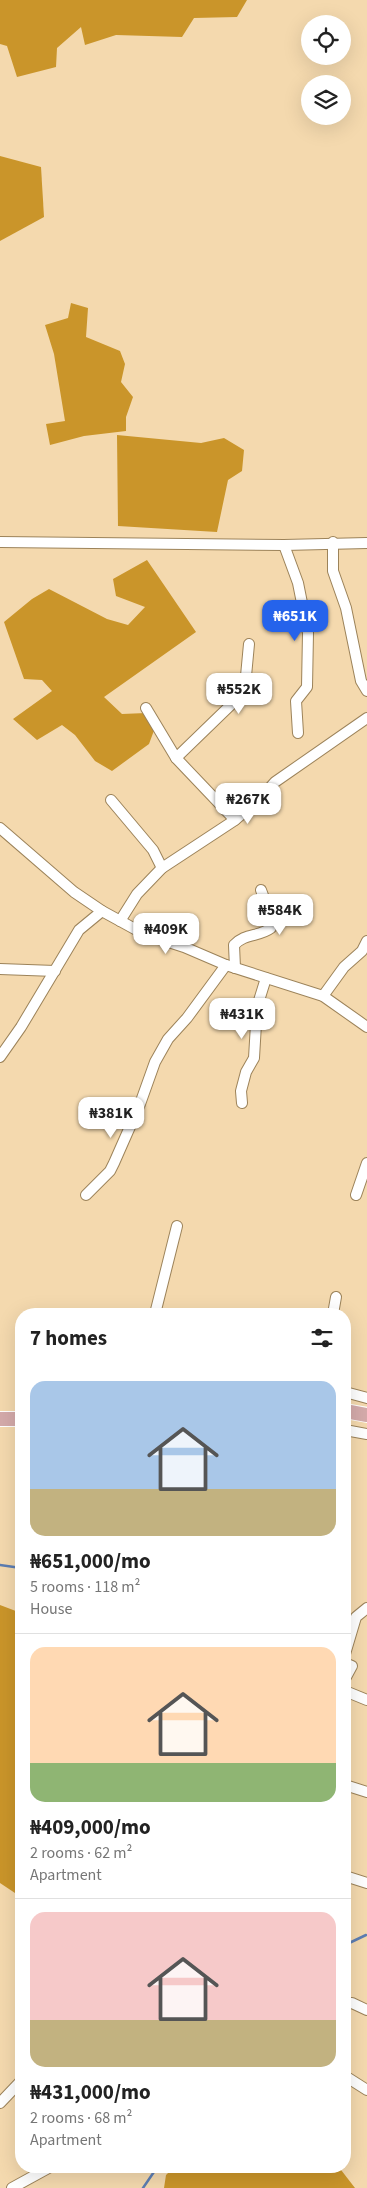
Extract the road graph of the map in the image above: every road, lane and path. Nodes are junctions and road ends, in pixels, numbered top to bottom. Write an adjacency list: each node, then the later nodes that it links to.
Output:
1 (0, 542): 4 (street)
2 (333, 542): 3 (street); 4 (street); 6 (street)
3 (367, 543)
4 (284, 545): 9 (street)
5 (249, 644): 10 (street)
6 (367, 691)
7 (146, 708): 10 (street)
8 (367, 718): 12 (street)
9 (298, 733)
10 (176, 758): 12 (street)
11 (111, 800): 14 (street)
12 (235, 820): 14 (street)
13 (0, 828): 16 (street)
14 (162, 868): 17 (street)
15 (261, 890): 19 (street)
16 (102, 911): 17 (street); 21 (street)
17 (120, 921): 19 (street)
18 (367, 941): 23 (street)
19 (230, 967): 22 (street); 28 (street)
20 (0, 969): 21 (street)
21 (55, 972): 25 (street)
22 (266, 978): 23 (street); 26 (street)
23 (322, 996): 24 (street)
24 (367, 1027)
25 (0, 1057)
26 (242, 1103)
27 (367, 1163): 29 (street)
28 (86, 1195)
29 (356, 1195)
30 (177, 1226): 32 (street)
31 (336, 1297): 33 (street)
32 (156, 1308)
33 (335, 1308)
34 (351, 1394): 35 (street)
35 (367, 1398)
36 (351, 1412): 37 (main road)
37 (367, 1415)
38 (0, 1419): 39 (main road)
39 (15, 1419)
40 (351, 1431): 41 (street)
41 (367, 1434)
42 (367, 1606): 43 (street)
43 (351, 1634)
44 (351, 1693): 45 (street)
45 (367, 1700)
46 (351, 1787): 47 (street)
47 (367, 1792)
48 (351, 1878): 49 (street)
49 (367, 1883)
50 (351, 2003): 51 (street)
51 (367, 2010)
52 (351, 2080): 54 (street)
53 (15, 2087): 55 (street)
54 (367, 2090)
55 (0, 2102)
56 (39, 2173): 57 (street)
57 (12, 2188)

